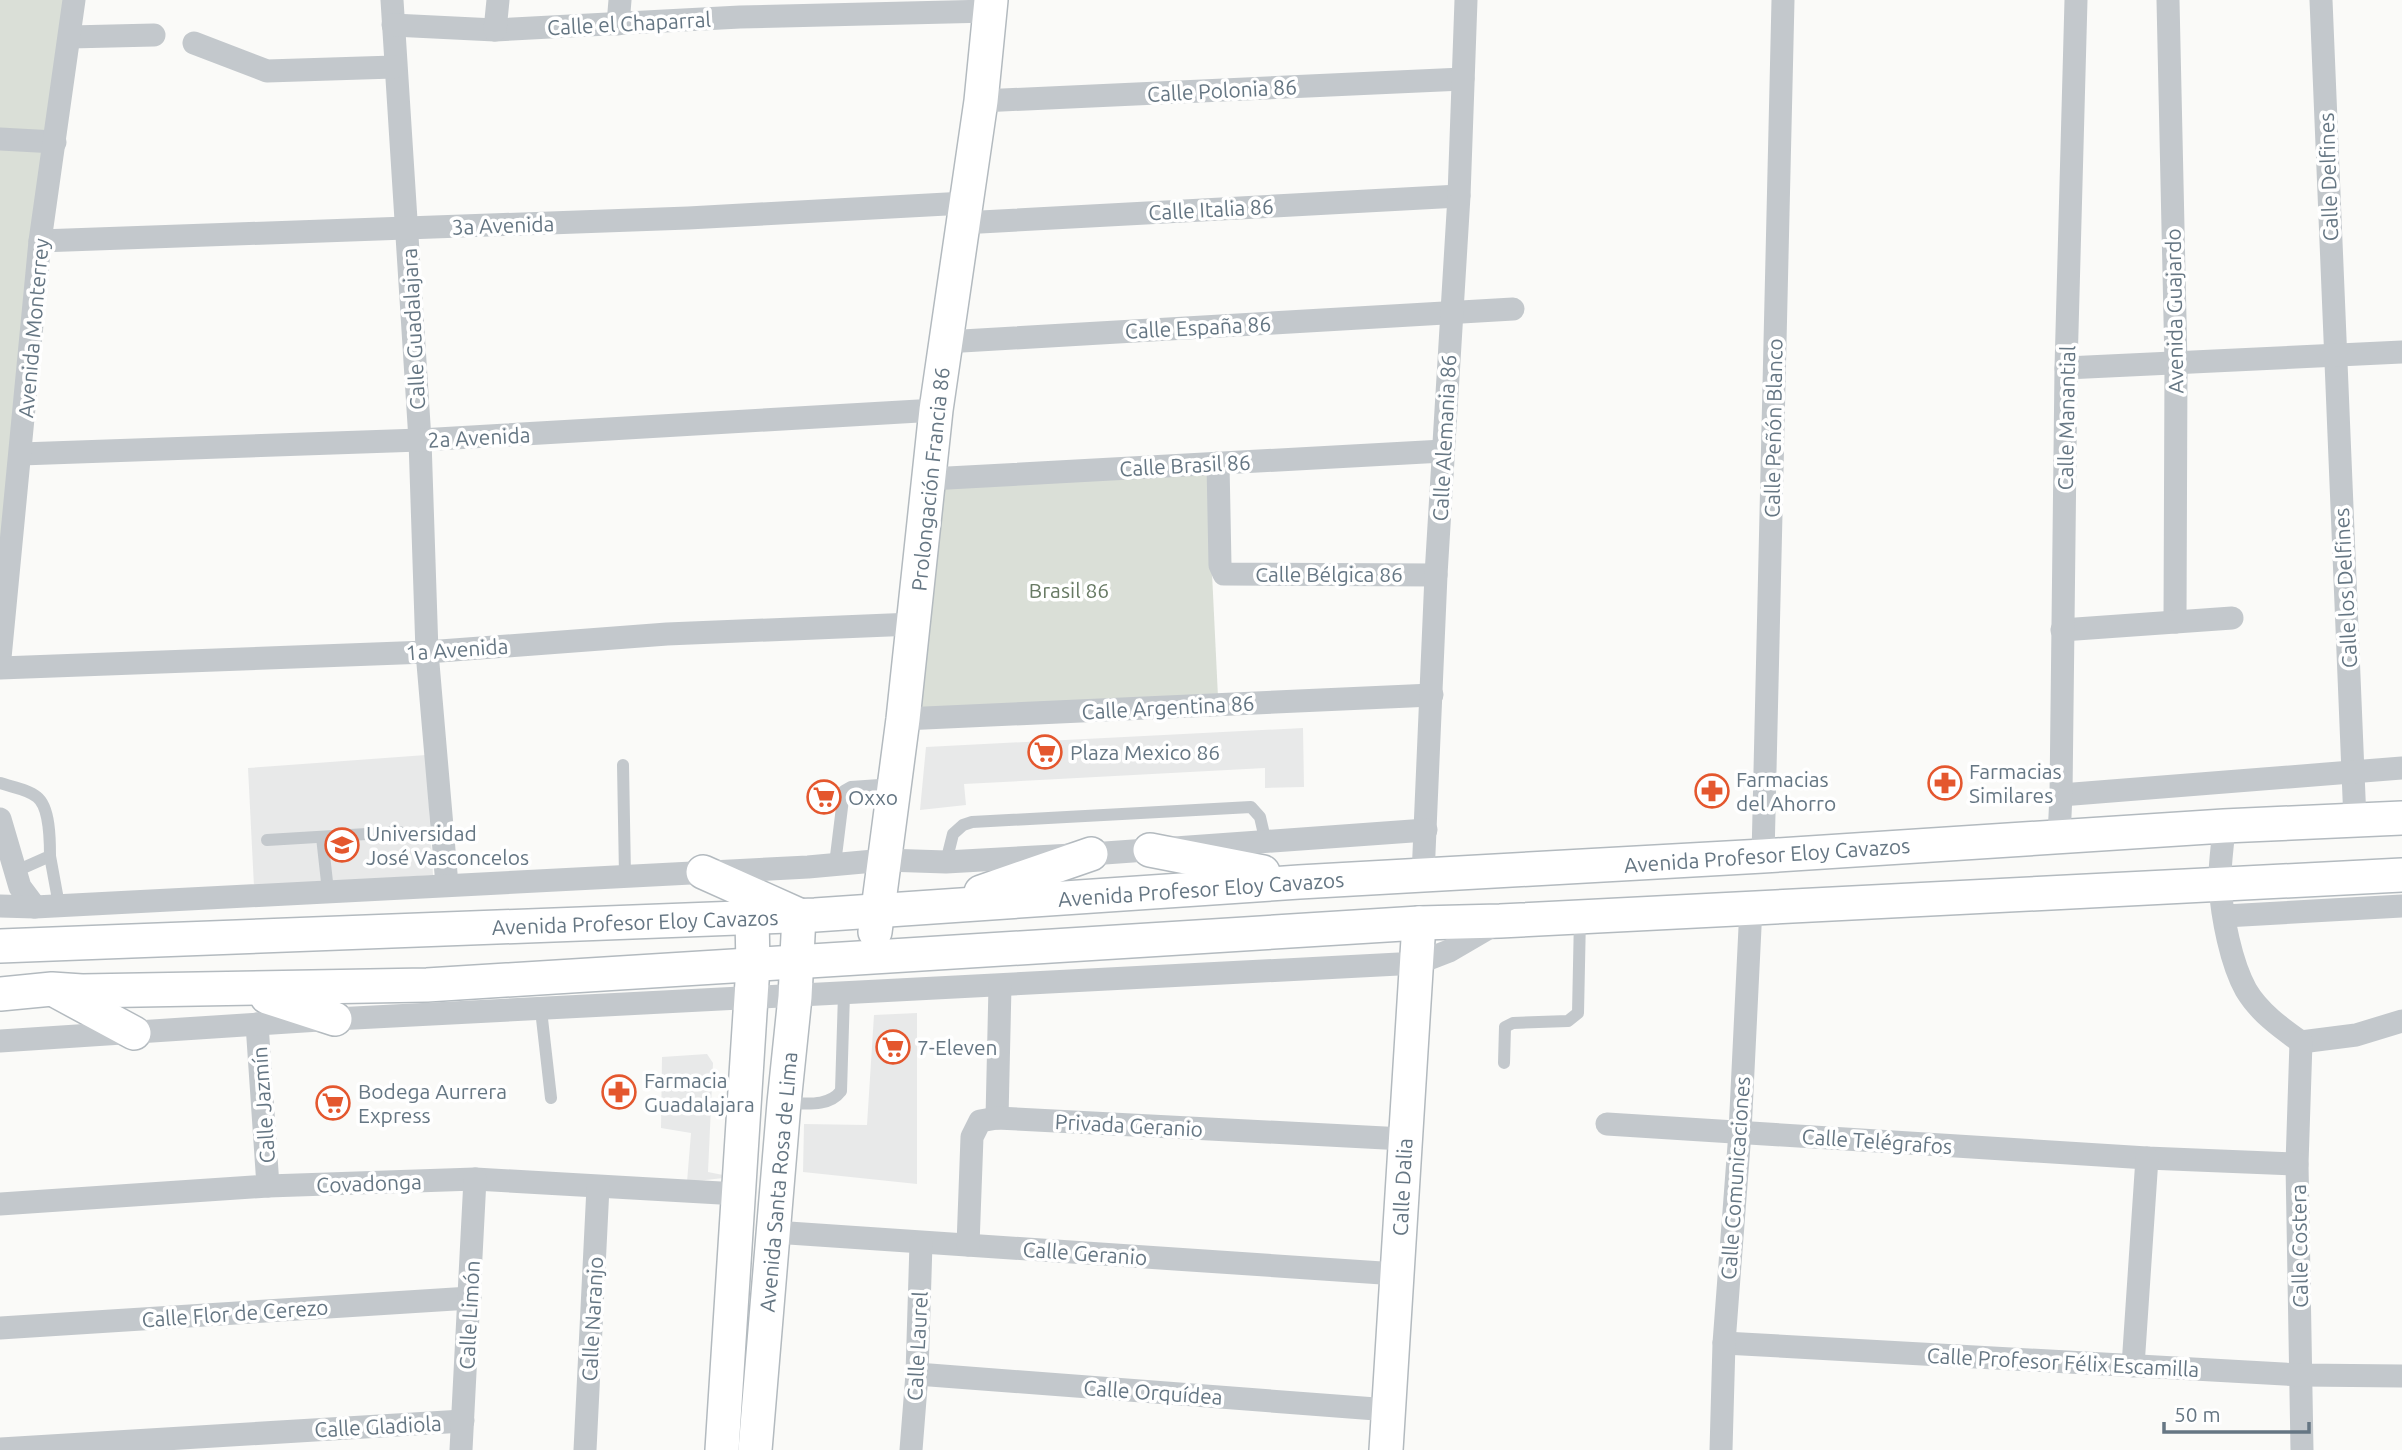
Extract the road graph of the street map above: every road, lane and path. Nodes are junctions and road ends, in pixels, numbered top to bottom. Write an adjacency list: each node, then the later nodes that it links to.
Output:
1 (74, 0): 17 (street, Avenida Monterrey)
2 (392, 0): 13 (street, Calle Guadalajara)
3 (498, 0): 15 (street)
4 (620, 0): 14 (street)
5 (1466, 0): 20 (street, Calle Alemania 86)
6 (1783, 0): 70 (street, Calle Peñón Blanco)
7 (2076, 0): 34 (street, Calle Manantial)
8 (2168, 0): 33 (street, Avenida Guajardo)
9 (2321, 0): 32 (street, Calle Delfines)
10 (863, 6): 11 (street, Calle el Chaparral); 12 (street, Calle el Chaparral)
11 (991, 6): 21 (main road, Prolongación Francia 86)
12 (741, 9): 14 (street, Calle el Chaparral)
13 (393, 24): 15 (street, Calle el Chaparral); 19 (street, Calle Guadalajara)
14 (618, 24): 15 (street, Calle el Chaparral)
15 (495, 30)
16 (154, 35): 17 (street)
17 (70, 37): 23 (street, Avenida Monterrey)
18 (194, 43): 19 (street)
19 (394, 67): 26 (street, Calle Guadalajara)
20 (1463, 79): 21 (street, Calle Polonia 86); 24 (street, Calle Alemania 86)
21 (981, 101): 25 (main road, Prolongación Francia 86)
22 (0, 139): 23 (street)
23 (54, 142): 27 (street, Avenida Monterrey)
24 (1460, 196): 25 (street, Calle Italia 86); 29 (street, Calle Alemania 86)
25 (964, 213): 26 (street, 3a Avenida); 30 (main road, Prolongación Francia 86)
26 (408, 229): 27 (street, 3a Avenida); 36 (street, Calle Guadalajara)
27 (40, 242): 38 (street, Avenida Monterrey)
28 (1513, 310): 29 (street, Calle España 86)
29 (1451, 312): 30 (street, Calle España 86); 37 (street, Calle Alemania 86)
30 (946, 342): 35 (main road, Prolongación Francia 86)
31 (2402, 352): 32 (street)
32 (2335, 354): 33 (street); 53 (street, Calle los Delfines)
33 (2176, 364): 34 (street); 43 (street, Avenida Guajardo)
34 (2066, 368): 45 (street, Calle Manantial)
35 (936, 411): 36 (street, 2a Avenida); 40 (main road, Prolongación Francia 86)
36 (420, 440): 38 (street, 2a Avenida); 46 (street, Calle Guadalajara)
37 (1443, 452): 39 (street, Calle Brasil 86); 41 (street, Calle Alemania 86)
38 (21, 454): 47 (street, Avenida Monterrey)
39 (1218, 463): 40 (street, Calle Brasil 86); 41 (street, Calle Bélgica 86)
40 (929, 479): 44 (main road, Prolongación Francia 86)
41 (1436, 575): 49 (street, Calle Alemania 86)
42 (2232, 618): 43 (street)
43 (2175, 622): 45 (street)
44 (913, 624): 46 (street, 1a Avenida); 50 (main road, Prolongación Francia 86)
45 (2062, 630): 56 (street, Calle Manantial)
46 (427, 652): 48 (street, 1a Avenida); 80 (street, Calle Guadalajara)
47 (0, 658)
48 (0, 668)
49 (1432, 695): 50 (street, Calle Argentina 86); 61 (street, Calle Alemania 86)
50 (903, 719): 55 (main road, Prolongación Francia 86)
51 (623, 765): 77 (lane)
52 (2402, 768): 53 (street)
53 (2353, 771): 56 (street); 59 (street, Calle los Delfines)
54 (0, 783): 69 (lane)
55 (895, 785): 71 (main road, Prolongación Francia 86); 73 (lane)
56 (2061, 795): 63 (street, Calle Manantial)
57 (0, 818): 74 (street)
58 (2402, 818): 59 (main road, Avenida Profesor Eloy Cavazos)
59 (2355, 821): 60 (main road, Avenida Profesor Eloy Cavazos)
60 (2224, 826): 63 (main road, Avenida Profesor Eloy Cavazos); 82 (street)
61 (1426, 830): 66 (street); 78 (street, Calle Alemania 86)
62 (400, 832): 64 (lane)
63 (2059, 836): 70 (main road, Avenida Profesor Eloy Cavazos)
64 (322, 837): 65 (lane); 81 (lane)
65 (267, 840)
66 (1266, 843): 67 (street); 72 (lane)
67 (1150, 850): 68 (street); 79 (main road)
68 (1091, 854): 72 (street); 85 (main road)
69 (50, 856): 74 (lane); 83 (lane)
70 (1763, 856): 78 (main road, Avenida Profesor Eloy Cavazos)
71 (885, 860): 72 (street); 73 (street); 89 (main road, Prolongación Francia 86)
72 (946, 862)
73 (835, 864): 75 (street)
74 (14, 872): 87 (street)
75 (703, 872): 77 (street); 90 (main road)
76 (2402, 875): 82 (main road)
77 (625, 876): 80 (street)
78 (1423, 876): 79 (main road, Avenida Profesor Eloy Cavazos)
79 (1299, 882): 85 (main road, Avenida Profesor Eloy Cavazos)
80 (447, 885): 81 (street)
81 (328, 891): 83 (street)
82 (2222, 900): 86 (street); 88 (main road); 114 (street)
83 (59, 905): 87 (street)
84 (0, 906): 87 (street)
85 (946, 906): 89 (main road, Avenida Profesor Eloy Cavazos)
86 (2402, 906)
87 (35, 907)
88 (1751, 907): 91 (main road); 120 (street, Calle Comunicaciones)
89 (878, 911): 90 (main road, Avenida Profesor Eloy Cavazos); 96 (main road, Prolongación Francia 86)
90 (799, 915): 92 (main road, Avenida Profesor Eloy Cavazos); 98 (main road, Avenida Santa Rosa de Lima)
91 (1580, 917): 93 (main road); 115 (lane)
92 (752, 918): 95 (main road, Avenida Profesor Eloy Cavazos); 100 (main road, Avenida Santa Rosa de Lima)
93 (1500, 921): 94 (main road); 99 (street)
94 (1419, 923): 96 (main road); 99 (main road, Calle Dalia)
95 (0, 946)
96 (872, 959): 98 (main road)
97 (0, 962): 103 (main road)
98 (795, 964): 100 (main road); 106 (main road, Avenida Santa Rosa de Lima)
99 (1418, 964): 101 (street); 121 (main road, Calle Dalia)
100 (753, 966): 102 (main road); 107 (main road, Avenida Santa Rosa de Lima)
101 (1000, 986): 105 (street); 118 (street)
102 (241, 988): 103 (main road); 109 (main road)
103 (52, 989): 104 (main road); 112 (main road)
104 (0, 994)
105 (844, 994): 106 (street); 117 (lane)
106 (795, 997): 107 (street); 117 (main road, Avenida Santa Rosa de Lima)
107 (750, 1000): 108 (street); 127 (main road, Avenida Santa Rosa de Lima)
108 (541, 1010): 109 (street); 116 (lane)
109 (335, 1019): 111 (street)
110 (2401, 1023): 114 (street)
111 (257, 1024): 112 (street); 125 (street, Calle Jazmín)
112 (134, 1033): 113 (street)
113 (0, 1041)
114 (2301, 1042): 123 (street, Calle Costera)
115 (1504, 1063)
116 (551, 1098)
117 (784, 1103): 129 (main road, Avenida Santa Rosa de Lima)
118 (997, 1118): 121 (street, Privada Geranio); 131 (street)
119 (1606, 1124): 120 (street, Calle Telégrafos)
120 (1740, 1132): 122 (street, Calle Telégrafos); 135 (street, Calle Comunicaciones)
121 (1404, 1139): 132 (main road, Calle Dalia)
122 (2147, 1158): 123 (street, Calle Telégrafos); 136 (street)
123 (2297, 1164): 138 (street, Calle Costera)
124 (475, 1179): 125 (street, Covadonga); 126 (street, Covadonga); 133 (street, Calle Limón)
125 (268, 1186): 128 (street, Covadonga)
126 (598, 1187): 127 (street, Covadonga); 144 (street, Calle Naranjo)
127 (738, 1194): 145 (main road, Avenida Santa Rosa de Lima)
128 (0, 1204)
129 (774, 1232): 130 (street, Calle Geranio); 146 (main road, Avenida Santa Rosa de Lima)
130 (921, 1242): 131 (street, Calle Geranio); 137 (street, Calle Laurel)
131 (968, 1245): 132 (street, Calle Geranio)
132 (1397, 1274): 140 (main road, Calle Dalia)
133 (470, 1298): 134 (street, Calle Flor de Cerezo); 141 (street, Calle Limón)
134 (0, 1328)
135 (1724, 1343): 136 (street, Calle Profesor Félix Escamilla); 149 (street, Calle Comunicaciones)
136 (2133, 1366): 138 (street, Calle Profesor Félix Escamilla)
137 (917, 1374): 140 (street, Calle Orquídea); 147 (street, Calle Laurel)
138 (2301, 1375): 139 (street, Calle Profesor Félix Escamilla); 150 (street, Calle Costera)
139 (2402, 1376)
140 (1390, 1410): 148 (main road, Calle Dalia)
141 (463, 1421): 142 (street, Calle Gladiola); 143 (street, Calle Limón)
142 (0, 1449)
143 (461, 1450)
144 (585, 1450)
145 (722, 1450)
146 (755, 1450)
147 (911, 1450)
148 (1386, 1450)
149 (1721, 1450)
150 (2302, 1450)

